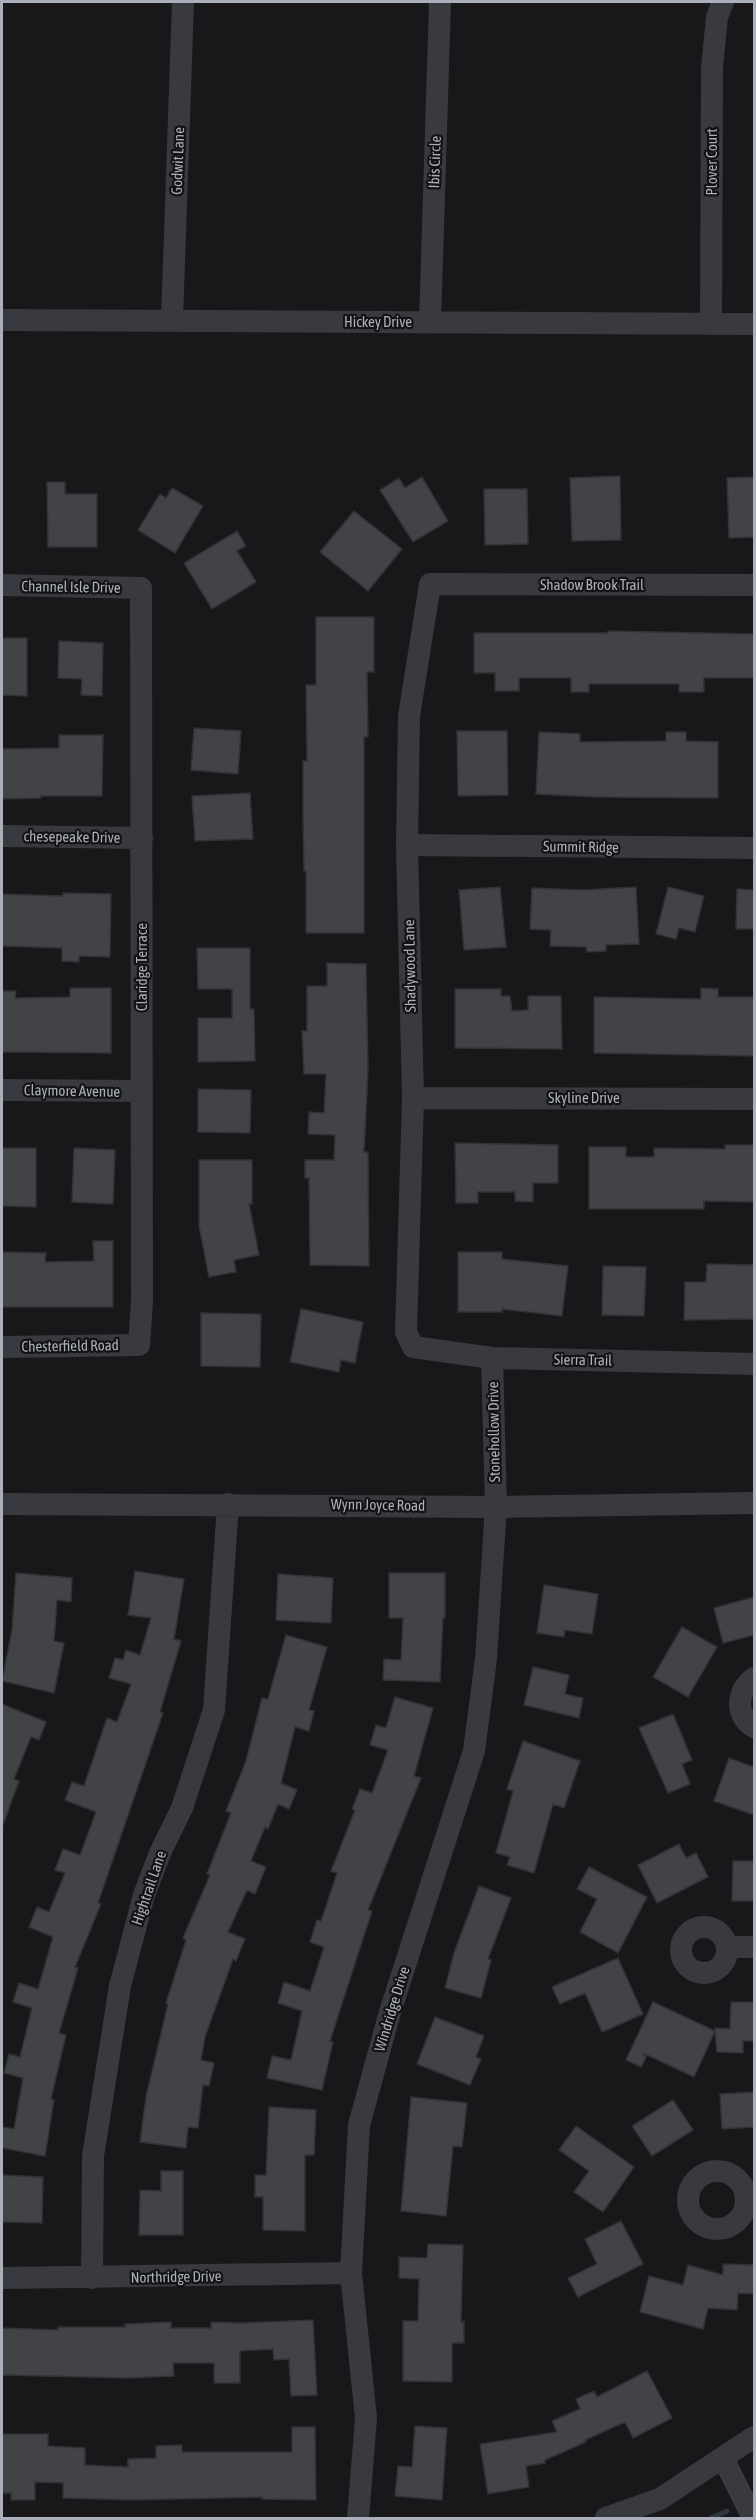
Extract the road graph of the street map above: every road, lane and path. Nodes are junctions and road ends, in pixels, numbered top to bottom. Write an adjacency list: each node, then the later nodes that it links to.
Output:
1 (183, 2): 5 (street, Godwit Lane)
2 (440, 2): 6 (street, Ibis Circle)
3 (723, 2): 7 (street, Plover Court)
4 (2, 320): 5 (street, Hickey Drive)
5 (172, 320): 6 (street, Hickey Drive)
6 (430, 322): 7 (street, Hickey Drive)
7 (711, 323): 8 (street, Hickey Drive)
8 (754, 324)
9 (429, 584): 11 (street, Shadow Brook Trail); 15 (street, Shadywood Lane)
10 (2, 585): 12 (street, Channel Isle Drive)
11 (754, 585)
12 (141, 588): 14 (street, Claridge Terrace)
13 (2, 836): 14 (street, chesepeake Drive)
14 (142, 838): 18 (street, Claridge Terrace)
15 (407, 845): 16 (street, Summit Ridge); 19 (street, Shadywood Lane)
16 (754, 848)
17 (2, 1090): 18 (street, Claymore Avenue)
18 (142, 1091): 21 (street, Claridge Terrace)
19 (413, 1098): 20 (street, Skyline Drive); 23 (street, Shadywood Lane)
20 (754, 1099)
21 (139, 1345): 22 (street, Chesterfield Road)
22 (2, 1347)
23 (413, 1347): 24 (street, Sierra Trail)
24 (492, 1358): 25 (street, Sierra Trail); 29 (street, Stonehollow Drive)
25 (754, 1364)
26 (754, 1503): 29 (street, Wynn Joyce Road)
27 (2, 1504): 28 (street, Wynn Joyce Road)
28 (228, 1504): 29 (street, Wynn Joyce Road); 36 (street, Hightrail Lane)
29 (496, 1507): 34 (street, Windridge Drive)
30 (754, 1678): 31 (street)
31 (754, 1727)
32 (728, 1947): 33 (street)
33 (754, 1947)
34 (351, 2273): 36 (street, Northridge Drive); 39 (street, Windridge Drive)
35 (2, 2278): 36 (street, Northridge Drive)
36 (92, 2278)
37 (754, 2437): 38 (street)
38 (723, 2458): 40 (street); 41 (street)
39 (358, 2518)
40 (606, 2518)
41 (753, 2518)

